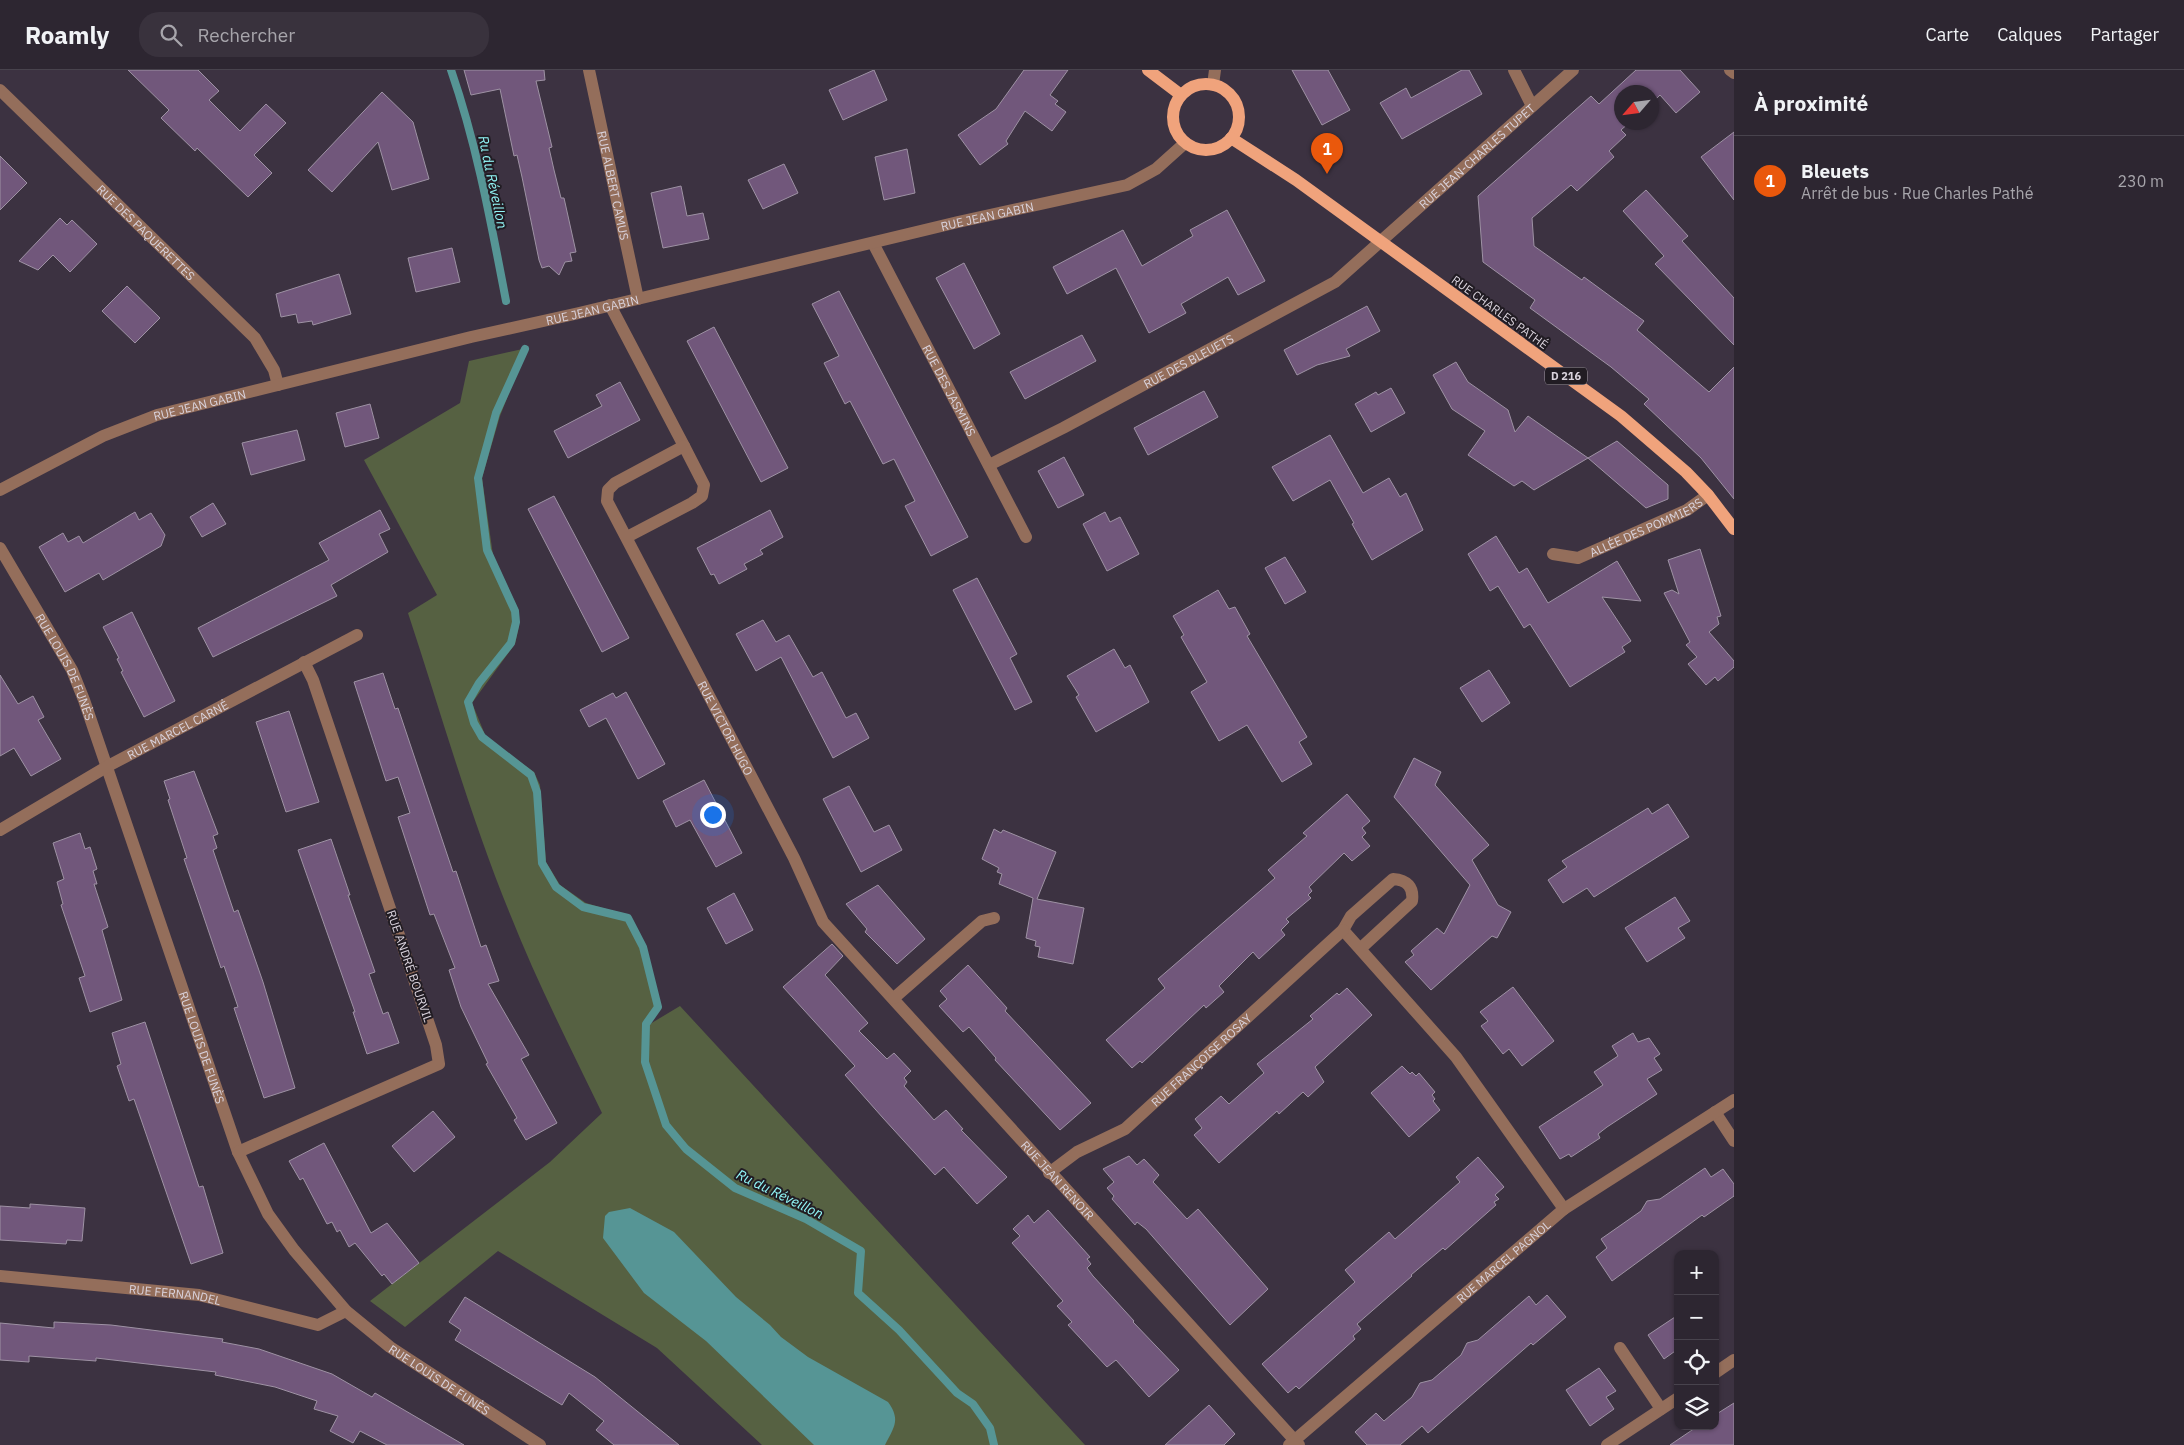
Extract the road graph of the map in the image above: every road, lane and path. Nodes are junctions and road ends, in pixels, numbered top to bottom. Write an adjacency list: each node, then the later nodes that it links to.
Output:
1 (589, 70): 16 (street, RUE ALBERT CAMUS)
2 (1148, 70): 10 (main road)
3 (1215, 70): 8 (street)
4 (1514, 70): 11 (street)
5 (1573, 70): 11 (street, RUE JEAN-CHARLES TUPET)
6 (1730, 70): 7 (street)
7 (1734, 73)
8 (1213, 85): 10 (main road); 12 (main road)
9 (0, 90): 18 (street, RUE DES PAQUERETTES)
10 (1181, 95): 13 (main road)
11 (1532, 106): 14 (street, RUE JEAN-CHARLES TUPET)
12 (1231, 138): 13 (main road); 14 (main road, RUE CHARLES PATHÉ / D 216)
13 (1186, 143): 15 (street, RUE JEAN GABIN)
14 (1380, 242): 20 (street, RUE DES BLEUETS); 22 (main road, RUE CHARLES PATHÉ / D 216)
15 (873, 243): 16 (street, RUE JEAN GABIN); 20 (street, RUE DES JASMINS)
16 (638, 299): 17 (street, RUE JEAN GABIN)
17 (610, 306): 18 (street, RUE JEAN GABIN); 19 (street)
18 (278, 384): 21 (street, RUE JEAN GABIN)
19 (684, 446): 24 (street, RUE VICTOR HUGO); 24 (street)
20 (989, 465): 25 (street, RUE DES JASMINS)
21 (0, 490)
22 (1708, 495): 23 (main road, RUE CHARLES PATHÉ / D 216); 27 (street, ALLÉE DES POMMIERS)
23 (1734, 529)
24 (627, 537): 33 (street, RUE VICTOR HUGO)
25 (1026, 537)
26 (0, 548): 30 (street, RUE LOUIS DE FUNÈS)
27 (1552, 554)
28 (356, 635): 29 (street, RUE MARCEL CARNÉ)
29 (304, 662): 30 (street, RUE MARCEL CARNÉ); 40 (street, RUE ANDRÉ BOURVIL)
30 (108, 766): 31 (street, RUE MARCEL CARNÉ); 40 (street, RUE LOUIS DE FUNÈS)
31 (0, 830)
32 (994, 918): 36 (street)
33 (823, 922): 36 (street, RUE JEAN RENOIR)
34 (1344, 930): 35 (street); 35 (street, RUE FRANÇOISE ROSAY); 41 (street, RUE FRANÇOISE ROSAY)
35 (1360, 949): 42 (street)
36 (894, 998): 41 (street, RUE JEAN RENOIR)
37 (1734, 1100): 38 (street, RUE MARCEL PAGNOL)
38 (1715, 1112): 39 (street); 42 (street, RUE MARCEL PAGNOL)
39 (1734, 1141)
40 (238, 1152): 44 (street, RUE LOUIS DE FUNÈS)
41 (1050, 1173): 50 (street, RUE JEAN RENOIR)
42 (1564, 1210): 50 (street, RUE MARCEL PAGNOL)
43 (0, 1276): 44 (street, RUE FERNANDEL)
44 (346, 1311): 51 (street, RUE LOUIS DE FUNÈS)
45 (1620, 1348): 49 (street)
46 (1734, 1360): 47 (street)
47 (1719, 1370)
48 (1674, 1401): 49 (street)
49 (1661, 1409): 52 (street)
50 (1294, 1443)
51 (540, 1445)
52 (1607, 1445)

